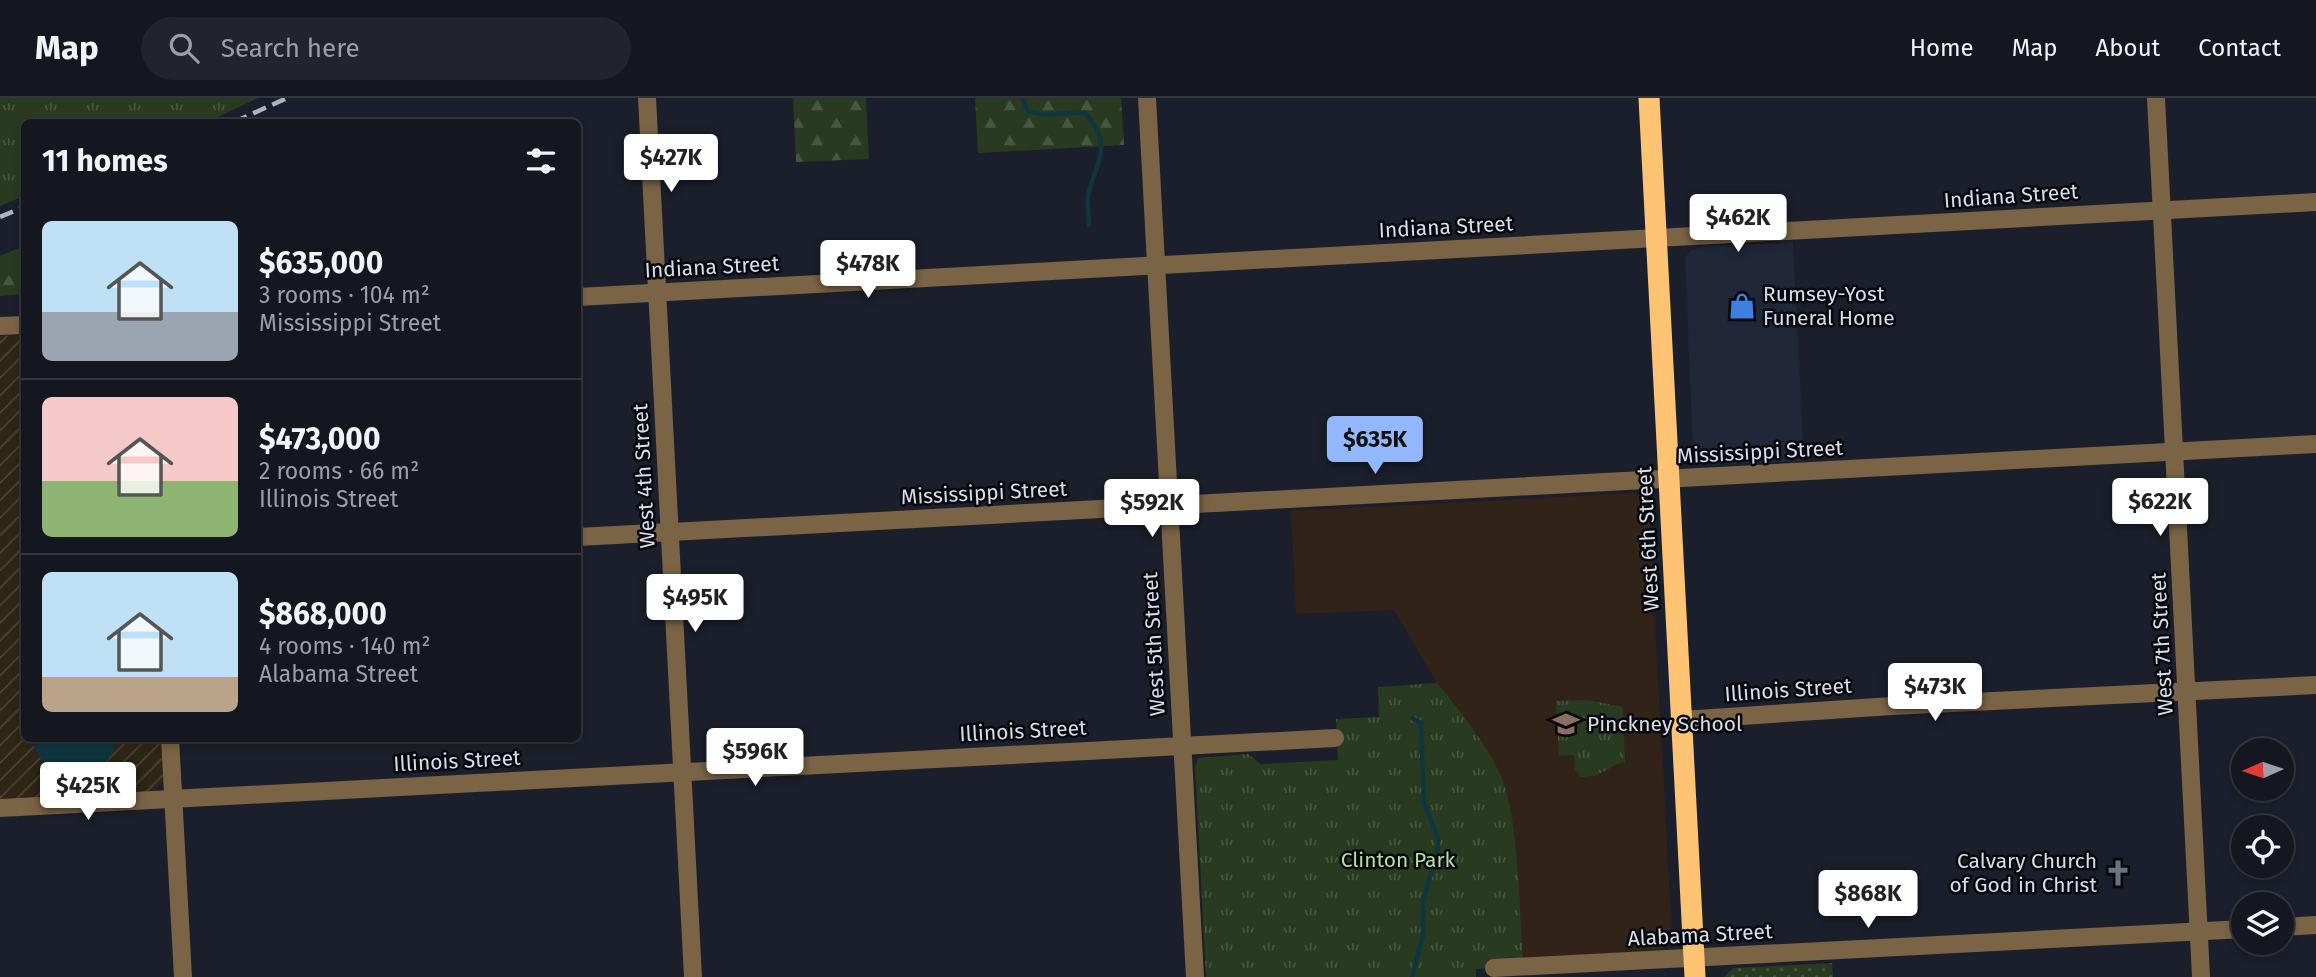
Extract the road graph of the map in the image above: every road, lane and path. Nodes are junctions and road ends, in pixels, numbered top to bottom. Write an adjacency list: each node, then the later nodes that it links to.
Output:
1 (647, 98): 9 (street, West 4th Street)
2 (1147, 98): 8 (street, West 5th Street)
3 (1649, 98): 7 (highway, West 6th Street)
4 (2156, 98): 6 (street, West 7th Street)
5 (2316, 202): 6 (street, Indiana Street)
6 (2162, 209): 7 (street, Indiana Street); 14 (street, West 7th Street)
7 (1657, 239): 8 (street, Indiana Street); 15 (highway, West 6th Street)
8 (1157, 264): 9 (street, Indiana Street); 16 (street, West 5th Street)
9 (657, 292): 10 (street, Indiana Street); 17 (street, West 4th Street)
10 (581, 297)
11 (21, 325): 12 (street)
12 (0, 326)
13 (2316, 444): 14 (street, Mississippi Street)
14 (2174, 452): 15 (street, Mississippi Street); 20 (street, West 7th Street)
15 (1670, 479): 16 (street, Mississippi Street); 21 (highway, West 6th Street)
16 (1170, 506): 17 (street, Mississippi Street); 24 (street, West 5th Street)
17 (670, 532): 18 (street, Mississippi Street); 25 (street, West 4th Street)
18 (581, 537)
19 (2316, 685): 20 (street, Illinois Street)
20 (2187, 692): 21 (street, Illinois Street); 31 (street, West 7th Street)
21 (1682, 720): 32 (highway, West 6th Street)
22 (1335, 738): 24 (street, Illinois Street)
23 (170, 742): 26 (street)
24 (1182, 745): 25 (street, Illinois Street); 36 (street, West 5th Street)
25 (683, 772): 26 (street, Illinois Street); 35 (street, West 4th Street)
26 (173, 799): 27 (street, Illinois Street); 34 (street)
27 (0, 808)
28 (2316, 925): 29 (street)
29 (2294, 926)
30 (2231, 930): 31 (street, Alabama Street)
31 (2198, 931): 32 (street, Alabama Street); 37 (street, West 7th Street)
32 (1695, 967): 33 (street, Alabama Street)
33 (1494, 968)
34 (183, 977)
35 (693, 977)
36 (1195, 977)
37 (2201, 977)

